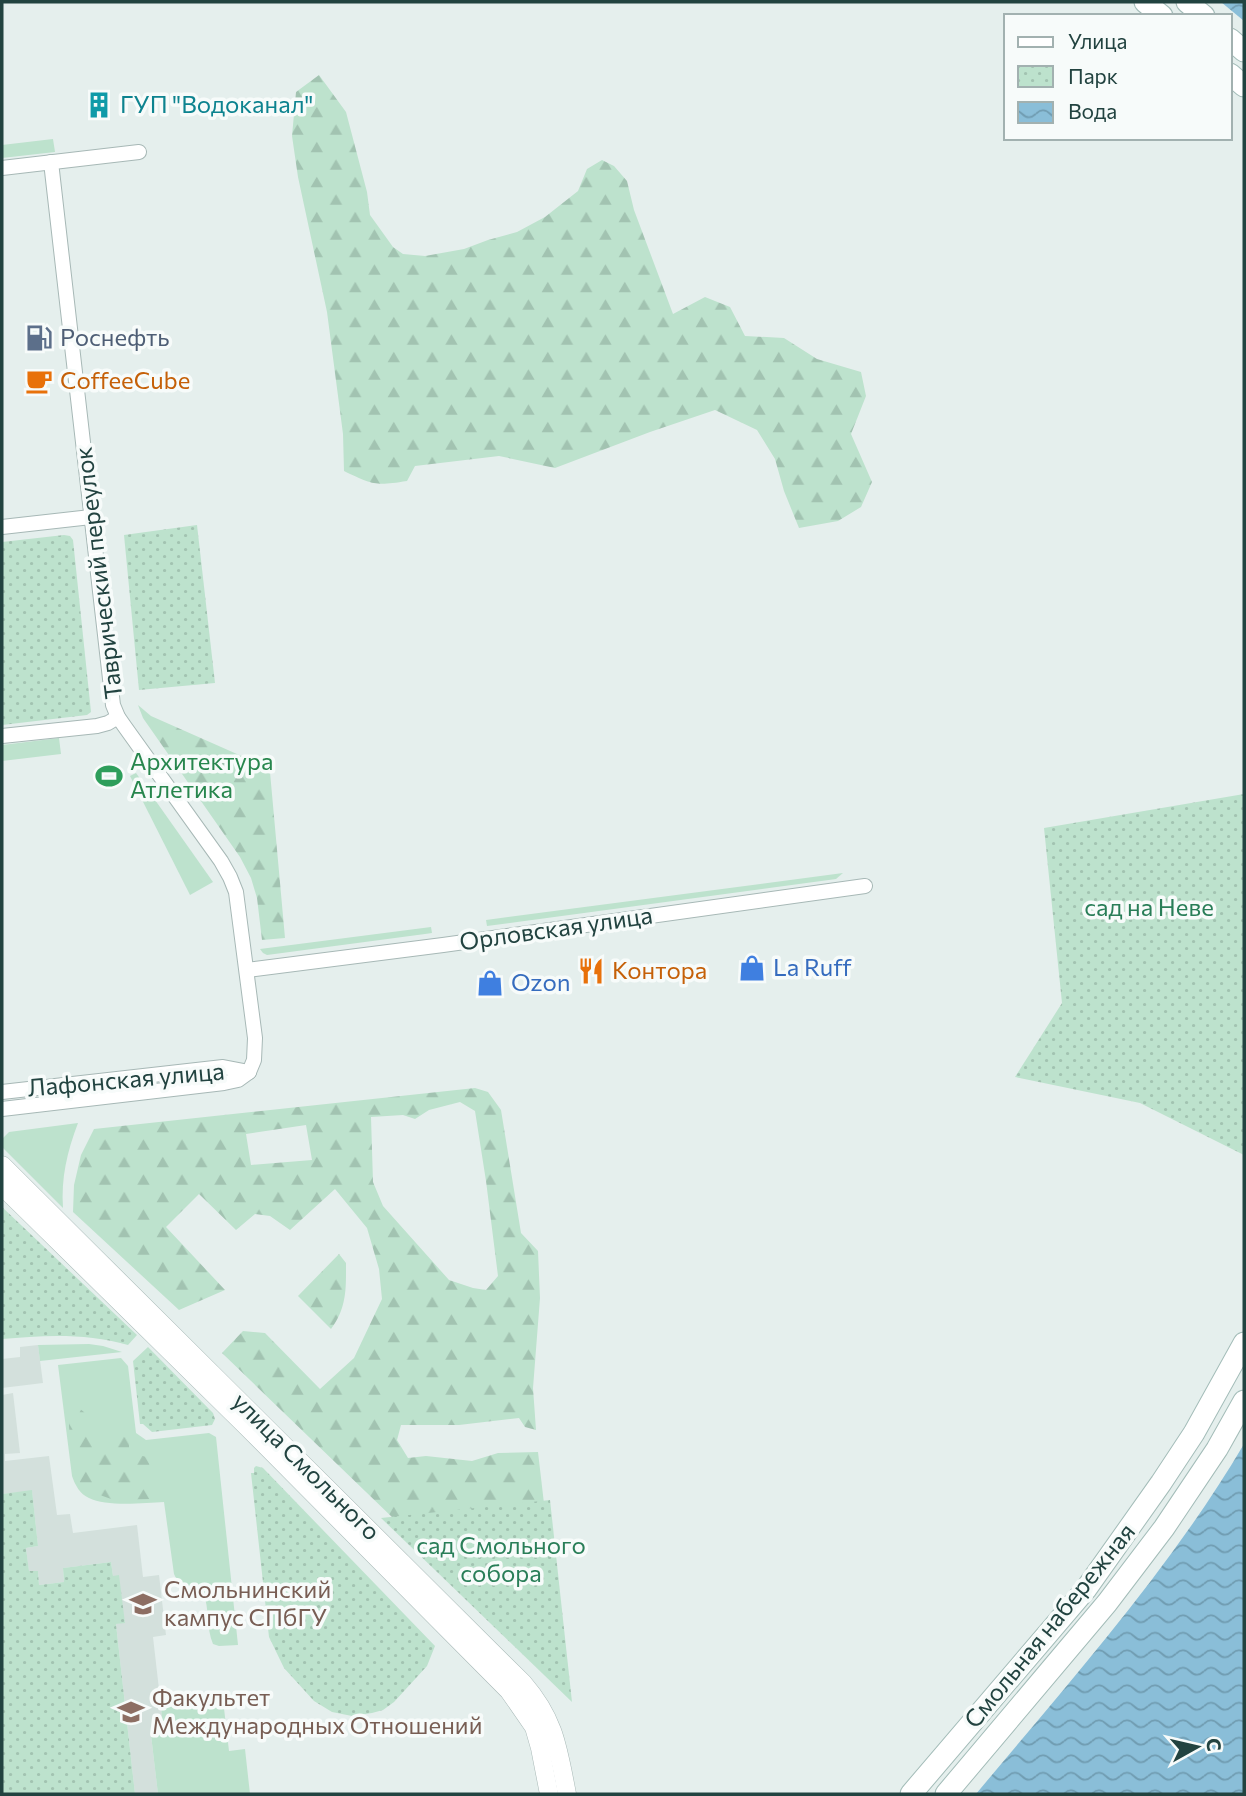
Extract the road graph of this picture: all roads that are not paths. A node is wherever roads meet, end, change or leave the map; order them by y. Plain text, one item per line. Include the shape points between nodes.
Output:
1 (1145, 2) edge
2 (1187, 2) edge
3 (1160, 14) edge
4 (1201, 14) edge
5 (139, 152) dead end
6 (51, 162) junction
7 (2, 167) edge
8 (92, 517) junction
9 (2, 527) edge
10 (118, 717) junction
11 (2, 736) edge
12 (865, 886) dead end
13 (247, 970) junction
14 (249, 1072) junction
15 (2, 1092) edge
16 (2, 1109) edge
17 (2, 1165) edge
18 (2, 1186) edge
19 (1244, 1343) edge
20 (1244, 1401) edge
21 (549, 1794) edge
22 (567, 1794) edge
23 (911, 1794) edge
24 (946, 1794) edge

1 - 3 main road
2 - 4 main road
5 - 6 street
6 - 7 street
6 - 8 street, Таврический переулок
8 - 9 street
8 - 10 street, Таврический переулок via 111,692
10 - 11 street via 97,726
10 - 13 street, Таврический переулок via 230,877 240,910
12 - 13 street, Орловская улица
13 - 14 street, Таврический переулок via 256,1050
14 - 15 street, Лафонская улица via 223,1067
14 - 16 street, Лафонская улица via 224,1083
17 - 22 street, улица Смольного via 523,1683 550,1721
18 - 21 street, улица Смольного via 509,1691 534,1727
19 - 23 main road, Смольная набережная via 1194,1433 1086,1589
20 - 24 main road, Смольная набережная via 1164,1528

